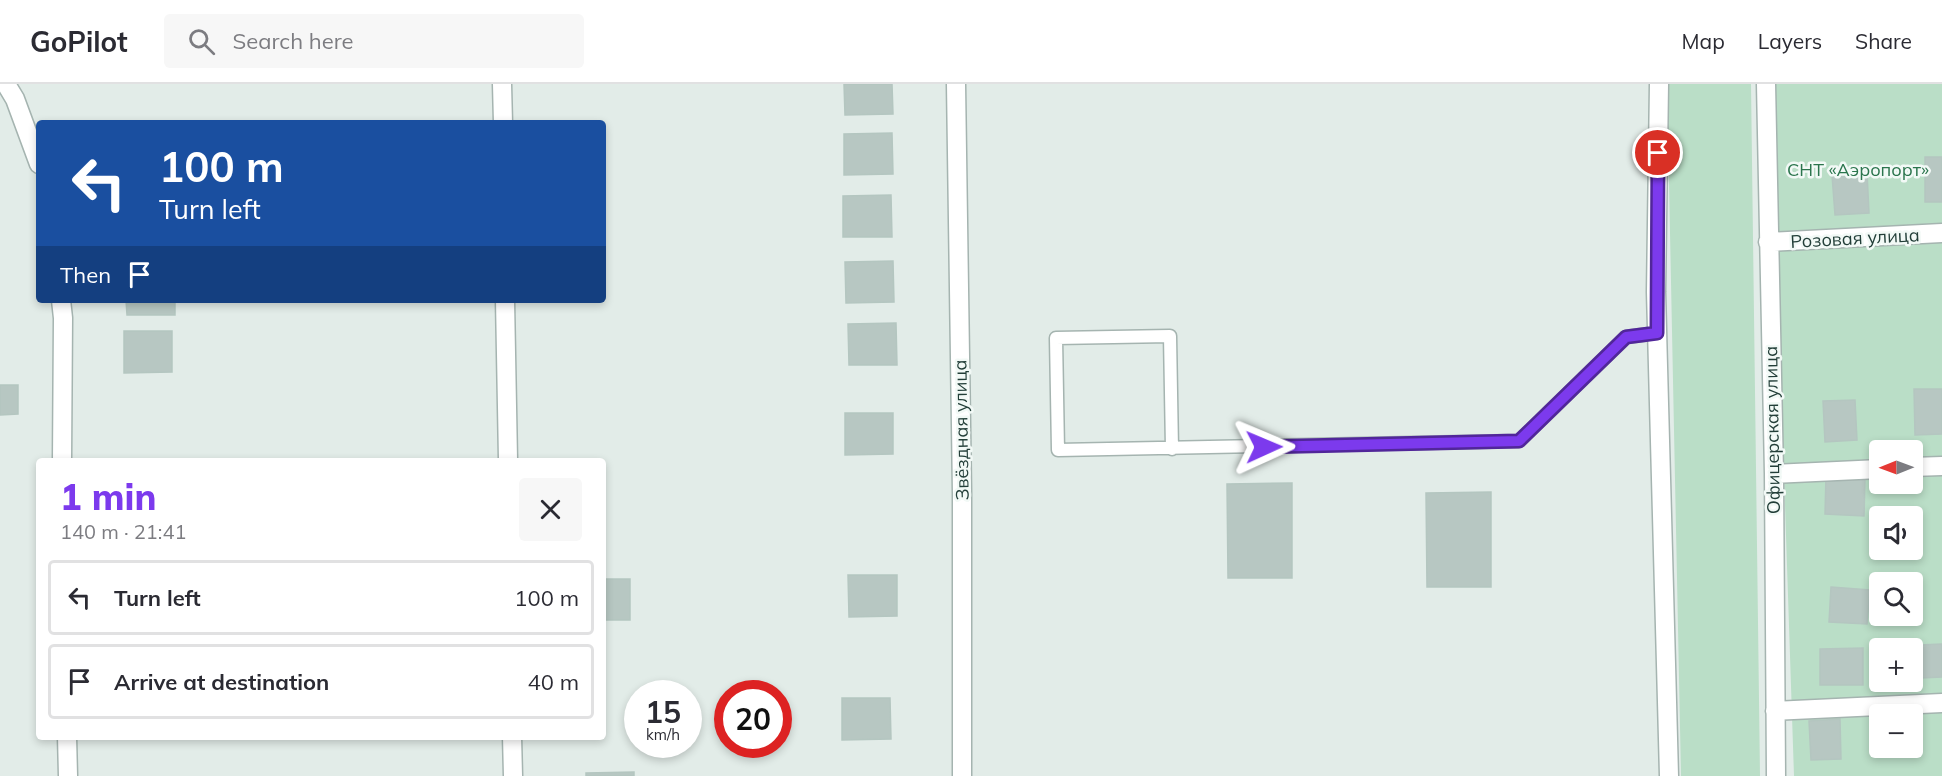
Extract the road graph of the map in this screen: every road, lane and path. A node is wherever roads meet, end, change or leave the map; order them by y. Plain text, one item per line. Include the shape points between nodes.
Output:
1 (6, 84) edge
2 (502, 84) edge
3 (956, 84) edge
4 (1659, 84) edge
5 (1766, 84) edge
6 (502, 120) edge
7 (36, 156) edge
8 (1942, 233) edge
9 (1768, 242) junction
10 (61, 303) edge
11 (505, 303) edge
12 (1657, 333) junction
13 (1172, 449) junction
14 (62, 458) edge
15 (508, 458) edge
16 (1942, 466) edge
17 (1923, 467) edge
18 (1869, 470) edge
19 (1774, 474) junction
20 (1942, 703) edge
21 (1775, 711) junction
22 (68, 740) edge
23 (512, 740) edge
24 (68, 776) edge
25 (513, 776) edge
26 (962, 776) edge
27 (1669, 776) edge
28 (1776, 776) edge

1 - 7 street
2 - 6 street
3 - 26 street, Звёздная улица
4 - 12 street
5 - 9 street, Офицерская улица
8 - 9 street, Розовая улица
9 - 19 street, Офицерская улица
10 - 14 street
11 - 15 street
12 - 13 lane via 1626,337 1519,441
12 - 27 street
13 - 13 lane via 1058,450 1056,338 1170,336
16 - 17 street
18 - 19 street
19 - 21 street, Офицерская улица
20 - 21 street
21 - 28 street, Офицерская улица
22 - 24 street
23 - 25 street

